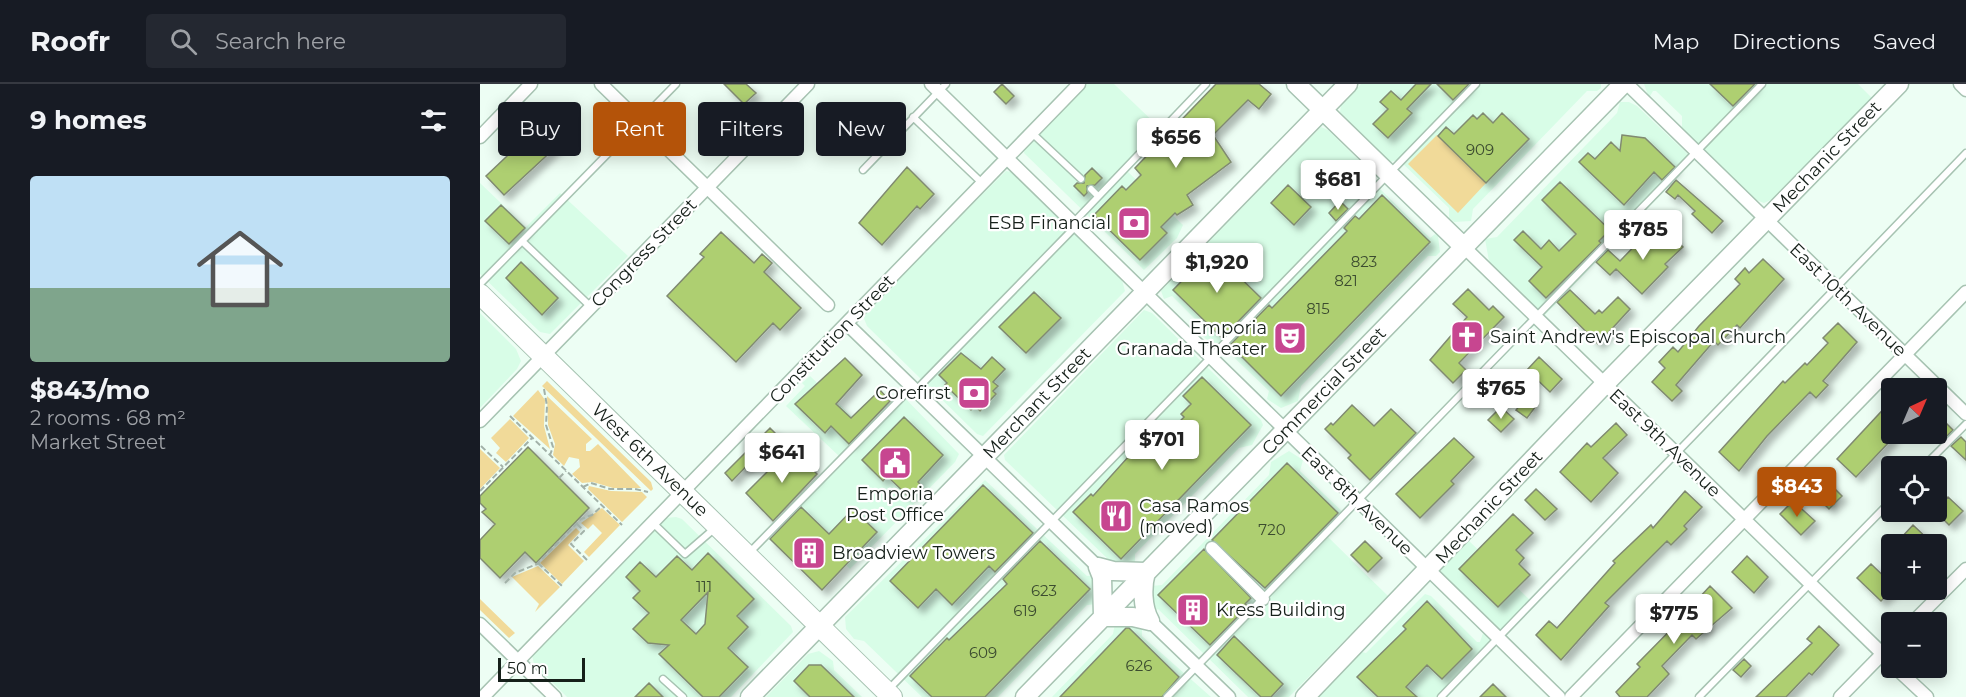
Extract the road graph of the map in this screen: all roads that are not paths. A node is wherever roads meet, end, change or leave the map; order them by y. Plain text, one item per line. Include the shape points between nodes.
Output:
1 (531, 84) edge
2 (602, 84) edge
3 (676, 84) edge
4 (808, 84) edge
5 (1079, 84) edge
6 (1206, 84) edge
7 (1296, 84) edge
8 (1348, 84) edge
9 (1476, 84) edge
10 (1625, 84) edge
11 (1762, 84) edge
12 (1899, 84) edge
13 (1960, 84) edge
14 (938, 86) edge
15 (1966, 90) edge
16 (620, 102) edge
17 (659, 102) edge
18 (1323, 110) junction
19 (913, 117) junction
20 (1032, 133) junction
21 (480, 136) edge
22 (1696, 152) junction
23 (1966, 153) edge
24 (606, 156) edge
25 (675, 156) edge
26 (1007, 159) junction
27 (863, 170) dead end
28 (1390, 176) junction
29 (1081, 179) dead end
30 (983, 183) junction
31 (707, 188) junction
32 (1091, 189) dead end
33 (1098, 196) junction
34 (1766, 220) junction
35 (1074, 225) junction
36 (522, 241) junction
37 (1464, 247) junction
38 (480, 284) edge
39 (1835, 287) junction
40 (1966, 292) edge
41 (1144, 293) junction
42 (480, 294) edge
43 (828, 305) dead end
44 (592, 307) junction
45 (1537, 318) junction
46 (847, 324) junction
47 (1904, 355) junction
48 (543, 357) junction
49 (1211, 358) junction
50 (1605, 384) junction
51 (914, 389) junction
52 (1966, 414) edge
53 (480, 421) edge
54 (1966, 424) edge
55 (1285, 430) junction
56 (1677, 454) junction
57 (1934, 456) edge
58 (984, 457) junction
59 (683, 492) junction
60 (1358, 502) junction
61 (1881, 511) edge
62 (1745, 520) junction
63 (653, 523) junction
64 (1051, 523) junction
65 (717, 526) junction
66 (1212, 548) dead end
67 (747, 555) junction
68 (1098, 567) junction
69 (1966, 569) edge
70 (1429, 571) junction
71 (1146, 572) junction
72 (1809, 583) junction
73 (1263, 599) junction
74 (1923, 612) edge
75 (1103, 617) junction
76 (1150, 621) junction
77 (480, 624) edge
78 (819, 626) junction
79 (1498, 638) junction
80 (1881, 652) edge
81 (1881, 654) edge
82 (518, 661) junction
83 (1198, 666) junction
84 (1907, 678) edge
85 (663, 679) dead end
86 (886, 695) edge
87 (483, 697) edge
88 (555, 697) edge
89 (683, 697) edge
90 (750, 697) edge
91 (1025, 697) edge
92 (1167, 697) edge
93 (1229, 697) edge
94 (1305, 697) edge
95 (1441, 697) edge
96 (1558, 697) edge
97 (1571, 697) edge
98 (1699, 697) edge
99 (1840, 697) edge
100 (1927, 697) edge

1 - 21 street
2 - 16 street
3 - 17 lane
4 - 31 street, Congress Street
5 - 20 street, Constitution Street
6 - 33 lane
7 - 18 street
8 - 18 street, Merchant Street
9 - 28 lane
10 - 22 street, East 10th Avenue
10 - 37 street, Commercial Street
11 - 22 lane
12 - 34 street, Mechanic Street
13 - 15 street
14 - 19 lane
14 - 26 street, East 8th Avenue
18 - 28 street
18 - 41 street, Merchant Street
19 - 27 lane
19 - 30 lane
20 - 26 street, Constitution Street
20 - 29 lane
22 - 34 street, East 10th Avenue
22 - 45 lane
23 - 39 lane
24 - 36 lane
25 - 31 street
26 - 30 street, Constitution Street
26 - 35 street, East 8th Avenue
28 - 37 street
28 - 49 lane
30 - 46 street, Constitution Street
31 - 43 street
31 - 44 street, Congress Street
32 - 33 lane
33 - 35 lane
34 - 39 street, East 10th Avenue
34 - 50 street, Mechanic Street
35 - 41 street, East 8th Avenue
35 - 51 lane
36 - 38 lane
36 - 44 lane
37 - 45 street, East 9th Avenue
37 - 55 street, Commercial Street
39 - 47 street, East 10th Avenue
39 - 56 lane
40 - 47 street
41 - 49 street, East 8th Avenue
41 - 58 street, Merchant Street
42 - 48 main road, West 6th Avenue
44 - 48 street, Congress Street
45 - 50 street, East 9th Avenue
45 - 60 lane
46 - 51 street
46 - 59 street, Constitution Street
47 - 52 street, East 10th Avenue
47 - 62 street
48 - 53 street, Congress Street
48 - 59 main road, West 6th Avenue
49 - 55 street, East 8th Avenue
49 - 64 lane
50 - 56 street, East 9th Avenue
50 - 70 street, Mechanic Street
51 - 58 street
51 - 67 lane
54 - 57 lane
55 - 60 street, East 8th Avenue
55 - 71 street, Commercial Street
56 - 62 street, East 9th Avenue
56 - 79 lane
58 - 64 street
58 - 78 street, Merchant Street
59 - 63 street, Constitution Street
59 - 65 main road, West 6th Avenue
60 - 70 street, East 8th Avenue
60 - 73 lane
61 - 72 lane
62 - 72 street, East 9th Avenue
62 - 97 street
63 - 65 lane via 685,554
63 - 82 street, Constitution Street
64 - 68 street
64 - 86 lane
65 - 67 main road, West 6th Avenue
66 - 73 street
67 - 78 main road, West 6th Avenue
68 - 71 street
68 - 75 street
69 - 74 street
70 - 79 street, East 8th Avenue
70 - 94 street, Mechanic Street
71 - 75 street, Commercial Street
71 - 76 street via 1143,584
72 - 80 street, East 9th Avenue
72 - 98 lane
73 - 83 lane
75 - 76 street
75 - 91 street, Commercial Street
76 - 83 street
77 - 82 street
78 - 86 main road, West 6th Avenue
78 - 90 street, Merchant Street
79 - 95 lane
79 - 96 street, East 8th Avenue
81 - 99 street
82 - 87 street, Constitution Street
82 - 88 street
83 - 92 lane
83 - 93 street
84 - 100 street
85 - 89 lane

